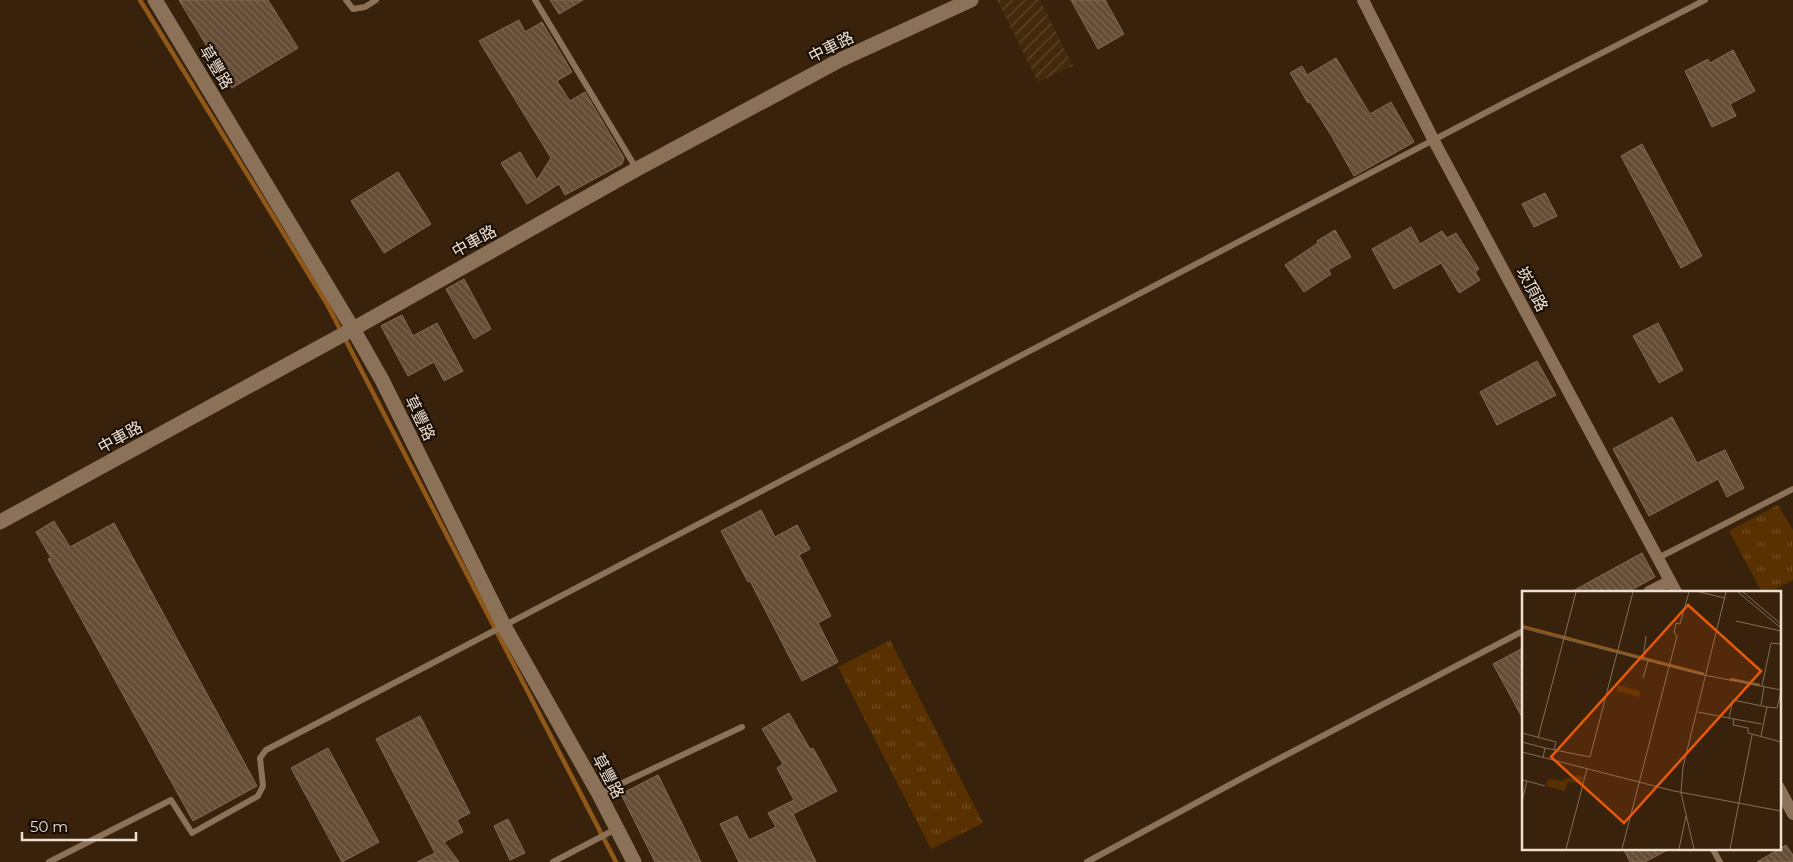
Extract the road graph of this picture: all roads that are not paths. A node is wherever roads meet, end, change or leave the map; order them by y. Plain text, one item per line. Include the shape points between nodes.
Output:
1 (155, 0) edge
2 (346, 0) edge
3 (376, 0) edge
4 (536, 0) edge
5 (970, 0) edge
6 (1363, 0) edge
7 (1705, 0) edge
8 (1434, 141) junction
9 (637, 169) junction
10 (353, 329) junction
11 (1793, 488) edge
12 (0, 522) edge
13 (1658, 558) junction
14 (1673, 586) edge
15 (1653, 591) edge
16 (504, 626) junction
17 (1522, 632) edge
18 (742, 727) dead end
19 (1780, 790) edge
20 (599, 794) junction
21 (1793, 814) edge
22 (616, 829) junction
23 (1713, 850) edge
24 (49, 862) edge
25 (553, 862) edge
26 (634, 862) edge
27 (1087, 862) edge
28 (1720, 862) edge

1 - 10 street, 草豐路
2 - 3 lane via 353,9 365,7
4 - 9 lane
5 - 9 street, 中車路 via 840,60
6 - 8 street, 崁頂路
7 - 8 lane
8 - 13 street, 崁頂路
8 - 16 lane
9 - 10 street, 中車路
10 - 12 street, 中車路
10 - 16 street, 草豐路 via 382,380
11 - 13 lane
13 - 14 street, 崁頂路
14 - 15 street
16 - 20 street, 草豐路
16 - 24 lane via 266,750 260,758 263,786 258,796 192,833 171,800
17 - 27 lane
18 - 20 lane
19 - 21 street
20 - 22 street, 草豐路
22 - 25 lane
22 - 26 street, 草豐路
23 - 28 lane

